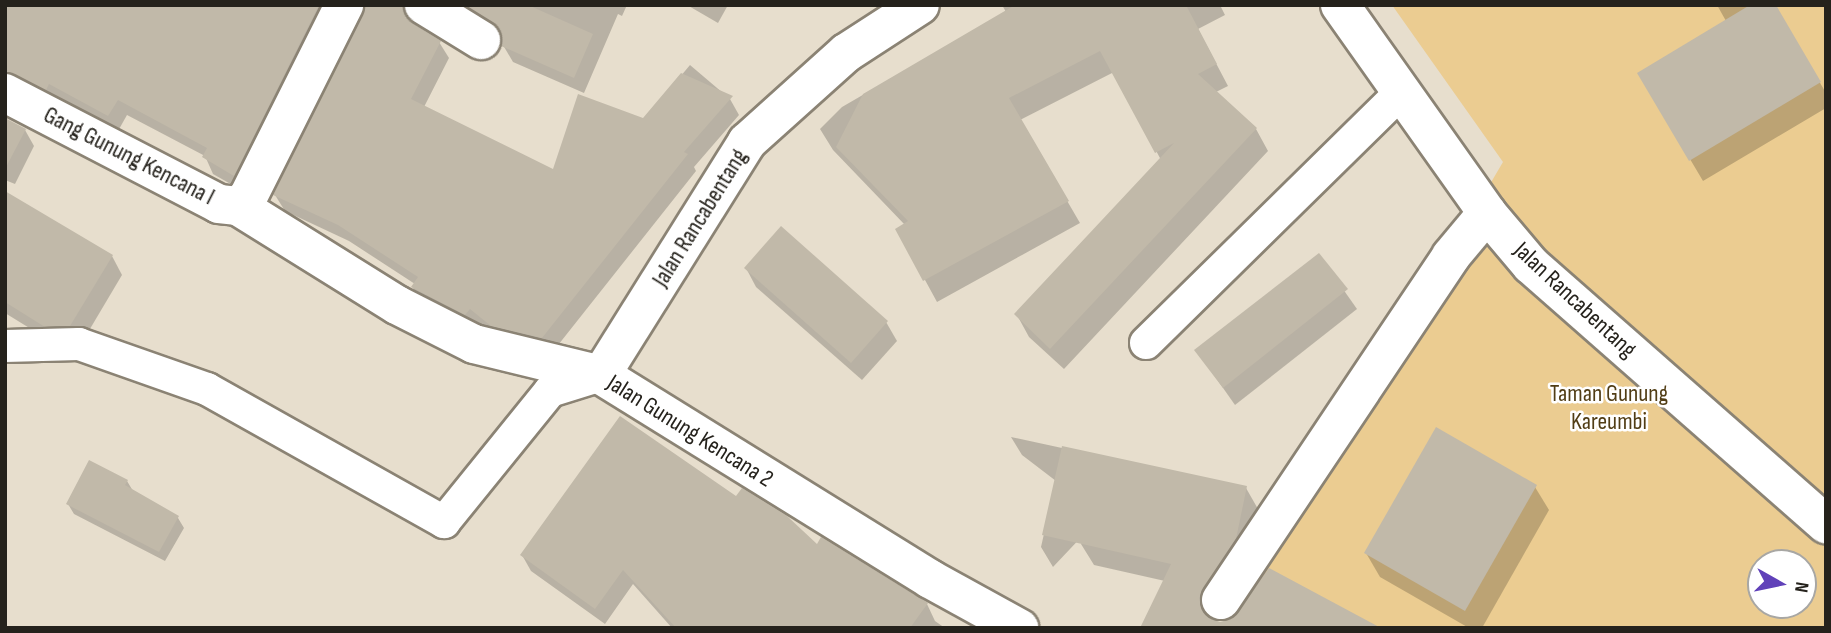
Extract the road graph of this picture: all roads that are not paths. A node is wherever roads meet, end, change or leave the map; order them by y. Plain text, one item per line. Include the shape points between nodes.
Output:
1 (344, 5) edge
2 (424, 5) edge
3 (920, 5) edge
4 (1340, 5) edge
5 (481, 40) dead end
6 (1402, 91) junction
7 (5, 93) edge
8 (238, 206) junction
9 (1487, 213) junction
10 (1146, 343) dead end
11 (5, 346) edge
12 (601, 375) junction
13 (1826, 524) edge
14 (1221, 600) dead end
15 (1019, 628) edge

1 - 8 street, Gang Gunung Kencana I via 248,197
2 - 5 street
3 - 12 street, Jalan Rancabentang via 846,53 747,142
4 - 6 street, Jalan Rancabentang
6 - 9 street, Jalan Rancabentang
6 - 10 lane
7 - 8 street, Gang Gunung Kencana I via 219,204
8 - 12 street, Jalan Gunung Kencana 2 via 397,305 474,344
9 - 13 street, Jalan Rancabentang via 1531,265
9 - 14 street via 1451,256
11 - 12 lane via 79,344 207,389 444,523 550,391
12 - 15 street, Jalan Gunung Kencana 2 via 930,579

